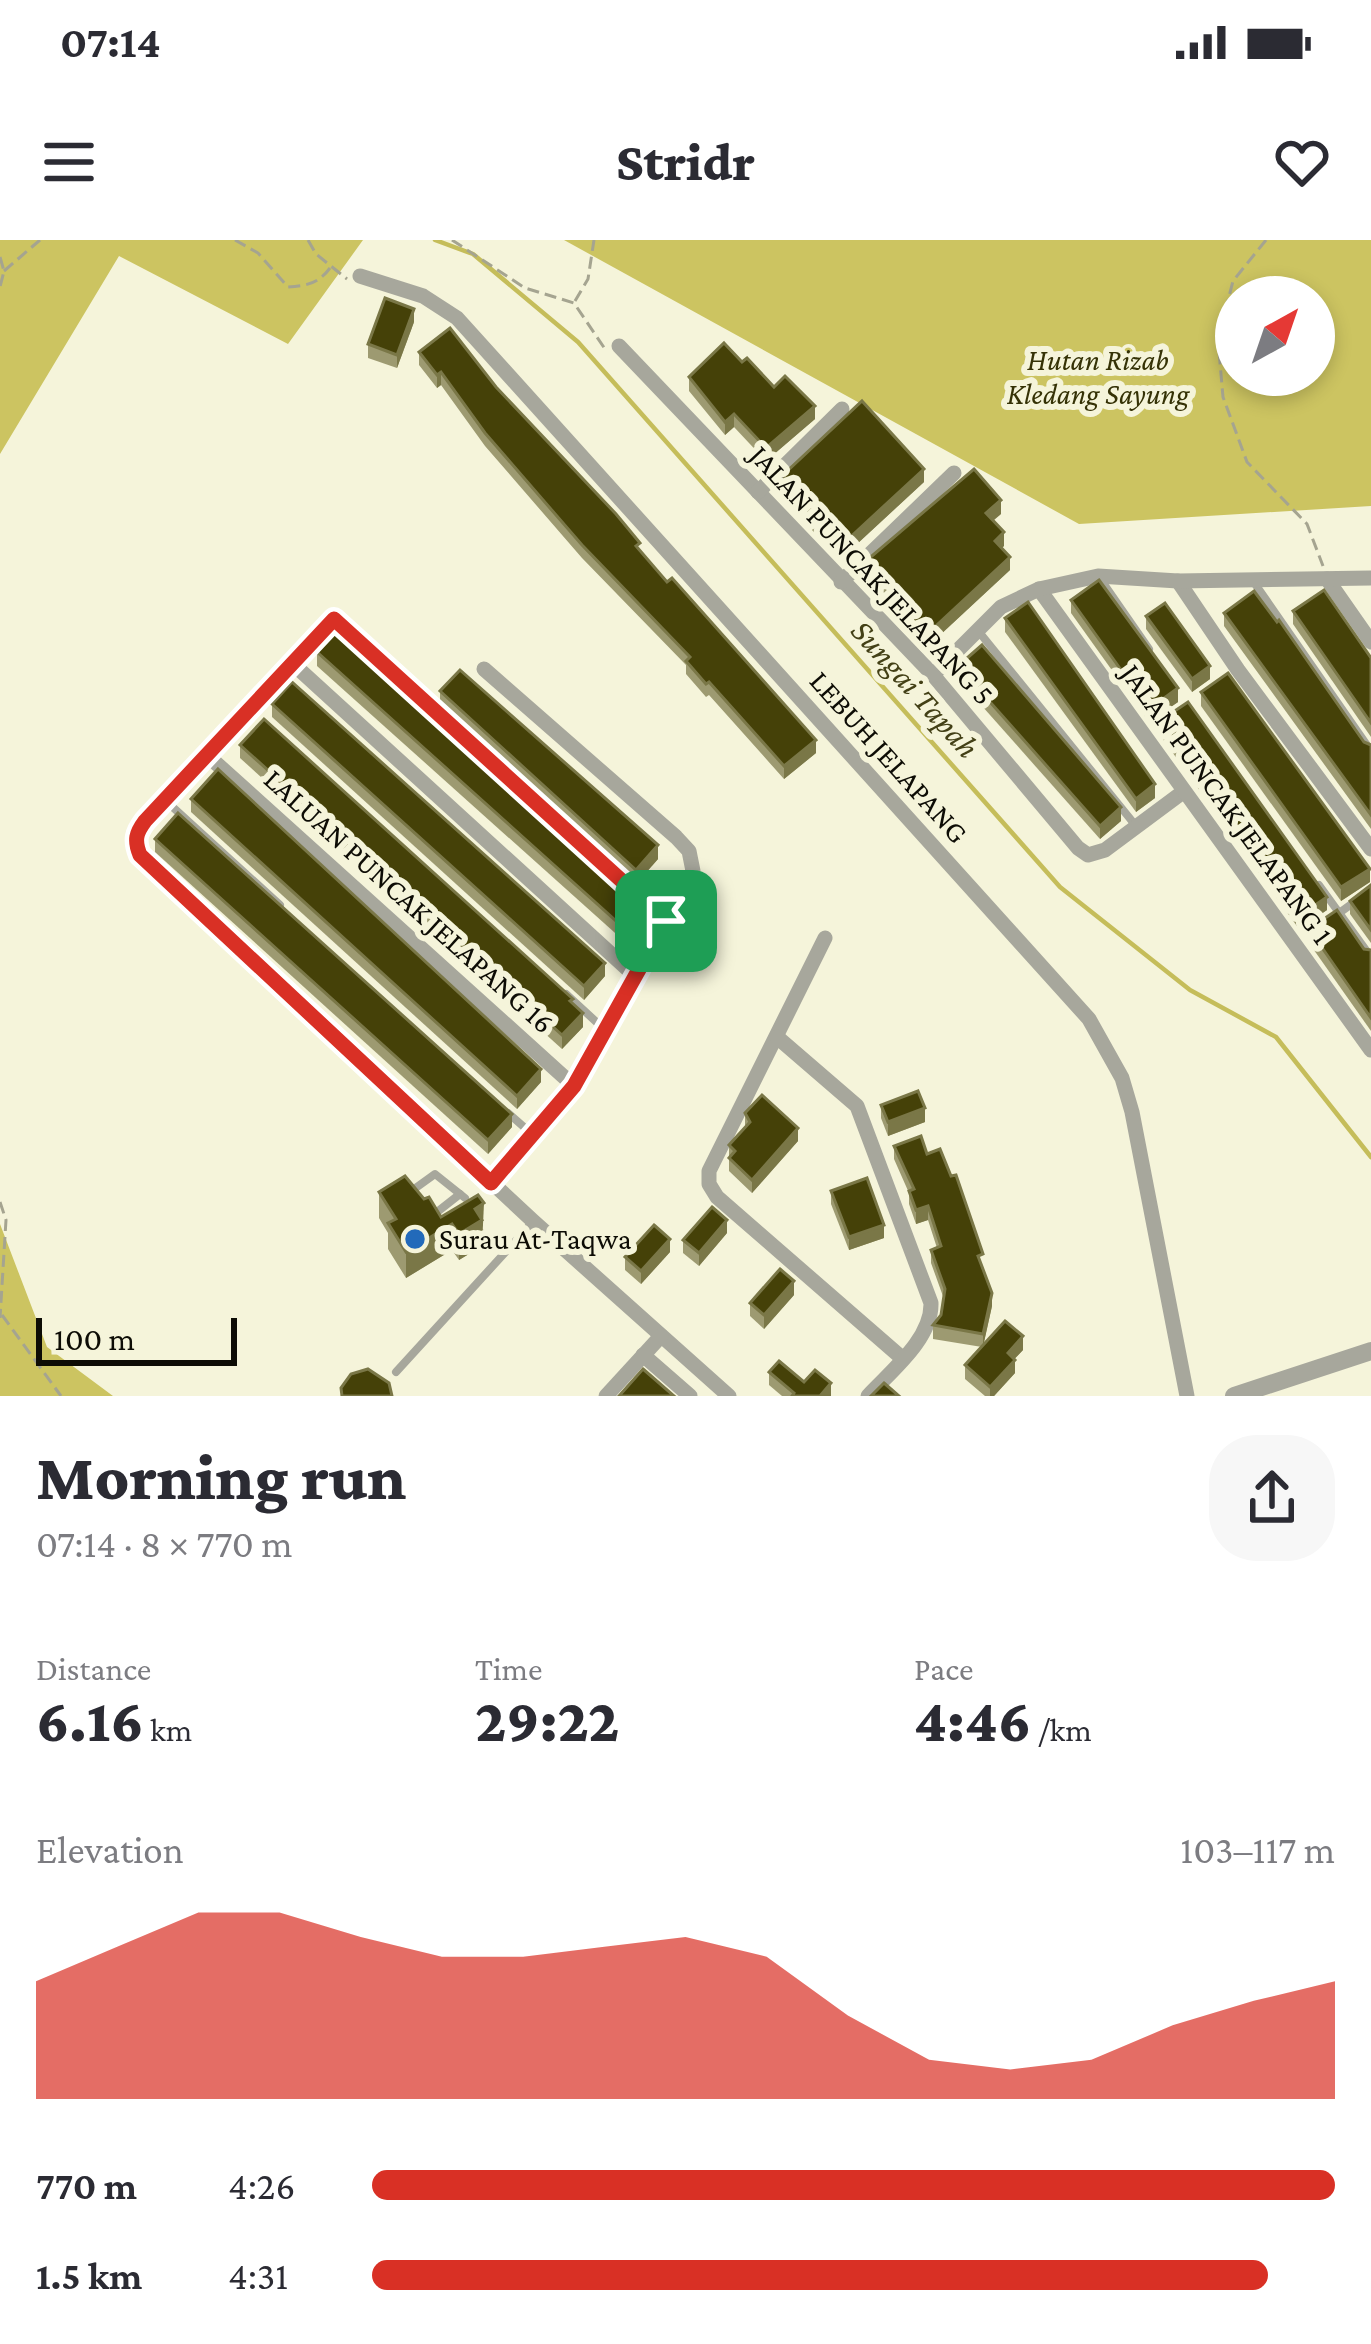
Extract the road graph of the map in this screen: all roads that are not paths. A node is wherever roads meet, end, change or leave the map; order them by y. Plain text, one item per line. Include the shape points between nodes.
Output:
1 (360, 276) road end
2 (619, 346) road end
3 (842, 410) dead end
4 (954, 473) dead end
5 (758, 492) junction
6 (1098, 576) junction
7 (1371, 578) edge
8 (1327, 579) junction
9 (1252, 580) junction
10 (1178, 581) junction
11 (842, 582) junction
12 (1039, 589) junction
13 (334, 619) joint
14 (976, 628) junction
15 (1371, 642) edge
16 (1150, 650) edge
17 (291, 662) junction
18 (484, 669) dead end
19 (1238, 670) junction
20 (933, 675) junction
21 (1222, 681) edge
22 (249, 708) junction
23 (439, 714) edge
24 (266, 723) edge
25 (1158, 725) edge
26 (1143, 736) junction
27 (1371, 752) edge
28 (207, 755) junction
29 (1183, 792) junction
30 (166, 801) junction
31 (1136, 827) junction
32 (1371, 849) edge
33 (1313, 878) edge
34 (631, 889) edge
35 (1371, 890) edge
36 (288, 913) edge
37 (1339, 913) junction
38 (666, 921) junction
39 (1324, 923) edge
40 (1309, 933) edge
41 (825, 938) dead end
42 (1293, 943) junction
43 (1371, 957) edge
44 (634, 975) junction
45 (554, 984) edge
46 (605, 1030) junction
47 (777, 1037) junction
48 (1371, 1050) edge
49 (574, 1086) junction
50 (498, 1103) edge
51 (533, 1135) junction
52 (488, 1180) junction
53 (463, 1196) junction
54 (413, 1198) edge
55 (422, 1207) edge
56 (480, 1213) edge
57 (432, 1216) junction
58 (532, 1221) junction
59 (439, 1225) edge
60 (661, 1336) junction
61 (1371, 1351) edge
62 (644, 1355) junction
63 (902, 1358) junction
64 (396, 1372) dead end
65 (606, 1396) edge
66 (690, 1396) edge
67 (729, 1396) edge
68 (868, 1396) edge
69 (1187, 1396) edge
70 (1234, 1396) edge

1 - 69 street, LEBUH JELAPANG via 423,296 457,318 1089,1019 1132,1112
2 - 5 street, JALAN PUNCAK JELAPANG 5
3 - 5 street
4 - 11 street
5 - 11 street, JALAN PUNCAK JELAPANG 5
6 - 10 street
6 - 12 street
6 - 16 lane
7 - 8 street
8 - 9 street
8 - 15 street
9 - 10 street
9 - 27 lane
10 - 19 street
11 - 20 street, JALAN PUNCAK JELAPANG 5
12 - 14 street
12 - 26 street, JALAN PUNCAK JELAPANG 1
13 - 17 street
13 - 23 lane
14 - 20 street
14 - 31 lane
17 - 22 street
17 - 44 street
18 - 38 street via 689,851 693,872
19 - 21 lane
19 - 32 street
20 - 31 street, JALAN PUNCAK JELAPANG 5 via 1078,848 1096,854
22 - 24 lane
22 - 28 street
25 - 26 lane
26 - 29 street, JALAN PUNCAK JELAPANG 1
28 - 30 street
28 - 49 street, LALUAN PUNCAK JELAPANG 16
29 - 31 street
29 - 42 street, JALAN PUNCAK JELAPANG 1
30 - 36 lane
30 - 52 street via 137,832 140,855
33 - 37 lane
34 - 38 lane
35 - 37 lane
37 - 39 lane
37 - 43 lane
38 - 44 street
40 - 42 lane
41 - 47 street
42 - 48 street, JALAN PUNCAK JELAPANG 1
44 - 46 street
45 - 46 lane
46 - 49 street
47 - 63 street via 845,1091 864,1117 931,1303 932,1319
47 - 63 street via 709,1184
49 - 51 street
50 - 51 lane
51 - 52 street
52 - 53 lane
52 - 58 street
53 - 54 lane via 435,1174 410,1191
53 - 56 lane
53 - 57 lane
55 - 57 lane
57 - 59 lane
58 - 60 street
58 - 64 lane
60 - 62 street
60 - 67 street
61 - 70 street
62 - 65 street
62 - 66 street
63 - 68 street

